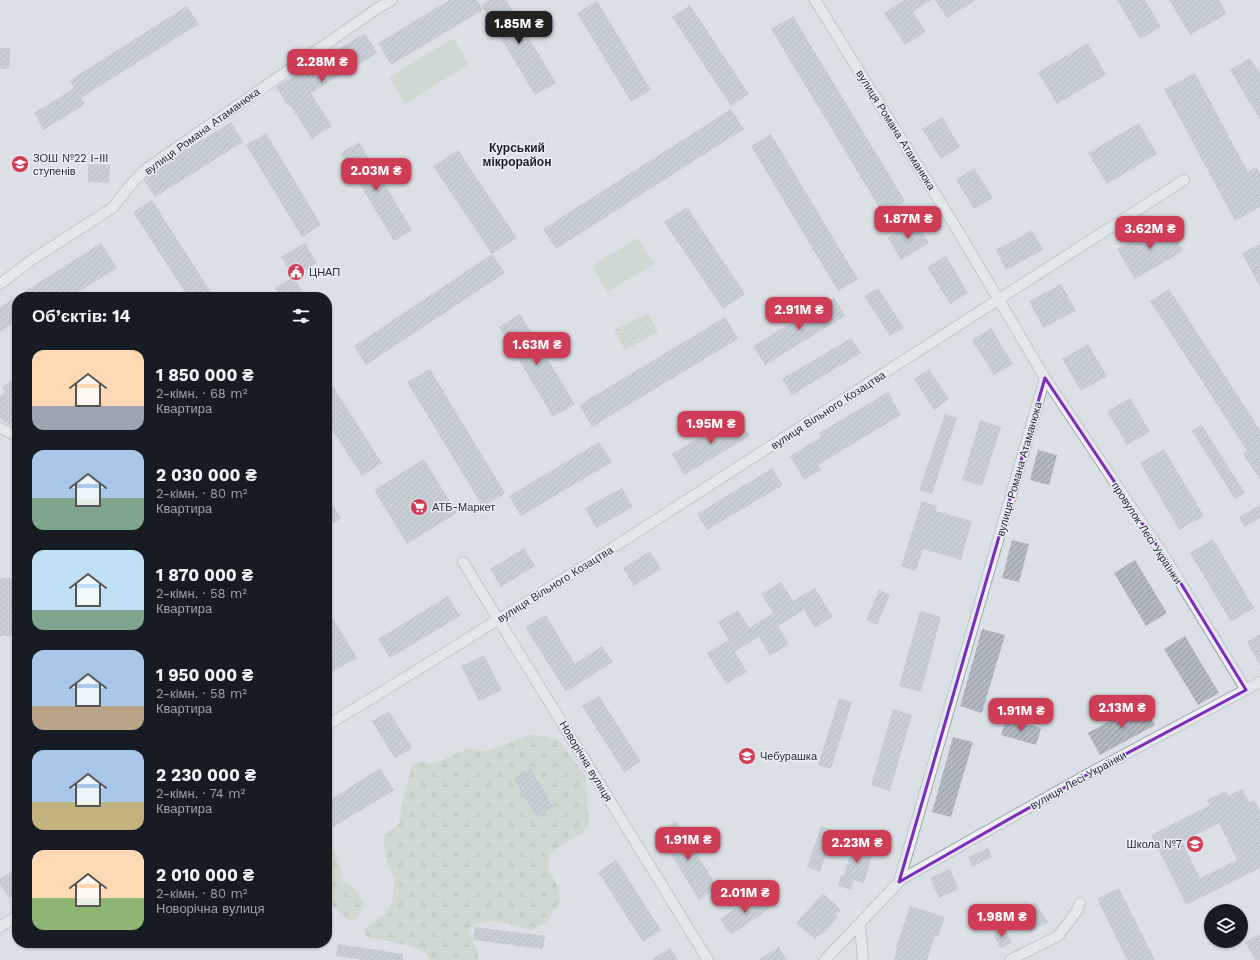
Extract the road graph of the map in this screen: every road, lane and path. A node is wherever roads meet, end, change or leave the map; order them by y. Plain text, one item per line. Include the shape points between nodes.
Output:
1 (392, 0) edge
2 (815, 0) edge
3 (1184, 180) dead end
4 (0, 284) edge
5 (998, 300) junction
6 (1045, 378) junction
7 (0, 428) edge
8 (12, 434) edge
9 (463, 562) dead end
10 (498, 618) junction
11 (1260, 682) edge
12 (1246, 690) junction
13 (332, 722) edge
14 (899, 882) junction
15 (1080, 903) dead end
16 (12, 919) edge
17 (860, 924) junction
18 (0, 927) edge
19 (708, 960) edge
20 (825, 960) edge
21 (863, 960) edge
22 (1010, 960) edge

1 - 4 street, вулиця Романа Атаманюка via 352,25 146,169 112,208
2 - 5 street, вулиця Романа Атаманюка
3 - 5 street, вулиця Вільного Козацтва
5 - 6 street, вулиця Романа Атаманюка
5 - 10 street, вулиця Вільного Козацтва via 595,559
6 - 12 street, провулок Лесі Українки via 1166,559
6 - 14 street, вулиця Романа Атаманюка
7 - 8 street
9 - 10 street, Новорічна вулиця
10 - 13 street, вулиця Вільного Козацтва via 387,690
10 - 19 street, Новорічна вулиця
11 - 12 street, вулиця Лесі Українки
12 - 14 street, вулиця Лесі Українки via 1090,773
14 - 17 street, вулиця Романа Атаманюка
15 - 22 street via 1058,936
16 - 18 street
17 - 20 street, вулиця Романа Атаманюка
17 - 21 street

